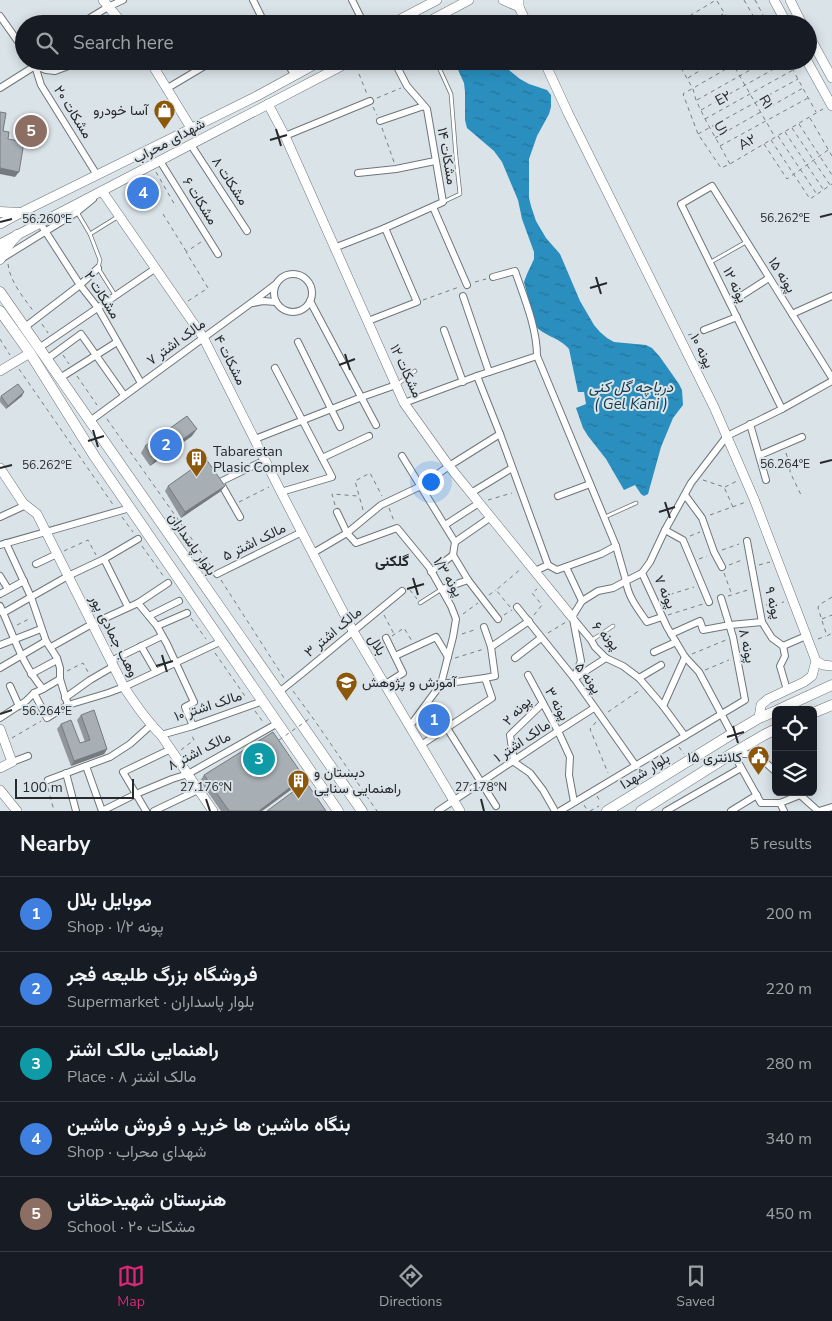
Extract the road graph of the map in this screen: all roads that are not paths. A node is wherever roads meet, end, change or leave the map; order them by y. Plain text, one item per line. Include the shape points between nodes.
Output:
1 (123, 0) edge
2 (253, 0) edge
3 (352, 0) edge
4 (469, 0) edge
5 (503, 0) edge
6 (774, 0) edge
7 (790, 0) edge
8 (433, 1) edge
9 (519, 3) edge
10 (105, 4) edge
11 (91, 15) edge
12 (115, 15) edge
13 (260, 15) edge
14 (360, 15) edge
15 (408, 15) edge
16 (441, 15) edge
17 (524, 15) edge
18 (782, 15) edge
19 (798, 15) edge
20 (0, 16) edge
21 (15, 37) edge
22 (817, 50) edge
23 (25, 70) edge
24 (37, 70) edge
25 (155, 70) edge
26 (198, 70) edge
27 (291, 70) edge
28 (305, 70) edge
29 (334, 70) edge
30 (399, 70) edge
31 (440, 70) edge
32 (548, 70) edge
33 (812, 70) edge
34 (294, 76) junction
35 (832, 78) edge
36 (0, 88) edge
37 (166, 89) junction
38 (370, 101) road end
39 (268, 104) junction
40 (424, 106) junction
41 (832, 106) edge
42 (380, 121) dead end
43 (191, 128) junction
44 (285, 136) junction
45 (191, 145) junction
46 (435, 161) junction
47 (156, 163) junction
48 (358, 173) dead end
49 (97, 174) junction
50 (712, 186) joint
51 (102, 191) junction
52 (443, 202) junction
53 (433, 207) junction
54 (75, 209) junction
55 (0, 212) edge
56 (20, 213) junction
57 (119, 216) junction
58 (40, 223) junction
59 (0, 224) edge
60 (385, 228) junction
61 (46, 231) junction
62 (247, 231) dead end
63 (90, 234) junction
64 (18, 235) junction
65 (746, 242) junction
66 (0, 244) edge
67 (334, 248) junction
68 (218, 254) dead end
69 (2, 258) edge
70 (710, 262) junction
71 (98, 268) junction
72 (156, 268) junction
73 (494, 277) road end
74 (769, 278) junction
75 (276, 284) junction
76 (0, 285) edge
77 (80, 285) junction
78 (467, 285) road end
79 (2, 294) edge
80 (115, 296) junction
81 (463, 296) dead end
82 (832, 296) edge
83 (276, 302) junction
84 (310, 302) junction
85 (252, 303) junction
86 (730, 303) junction
87 (98, 308) junction
88 (0, 311) edge
89 (792, 314) junction
90 (736, 317) junction
91 (368, 321) junction
92 (25, 327) junction
93 (444, 330) dead end
94 (704, 330) road end
95 (203, 337) junction
96 (117, 342) junction
97 (298, 342) dead end
98 (34, 350) junction
99 (537, 356) junction
100 (96, 357) junction
101 (47, 359) junction
102 (276, 368) dead end
103 (0, 371) edge
104 (415, 371) dead end
105 (489, 372) junction
106 (477, 376) junction
107 (60, 378) junction
108 (832, 379) edge
109 (463, 382) junction
110 (140, 383) junction
111 (396, 385) junction
112 (124, 395) junction
113 (362, 398) junction
114 (404, 404) junction
115 (782, 408) junction
116 (331, 409) junction
117 (90, 420) junction
118 (302, 420) junction
119 (750, 424) junction
120 (376, 425) dead end
121 (340, 427) dead end
122 (500, 434) junction
123 (370, 436) dead end
124 (727, 436) junction
125 (802, 437) dead end
126 (255, 439) junction
127 (402, 456) dead end
128 (760, 456) junction
129 (322, 458) junction
130 (265, 460) junction
131 (449, 466) junction
132 (0, 468) edge
133 (512, 468) junction
134 (766, 480) dead end
135 (590, 484) junction
136 (420, 486) junction
137 (279, 488) junction
138 (471, 493) junction
139 (684, 495) junction
140 (558, 496) dead end
141 (478, 503) junction
142 (636, 504) dead end
143 (26, 505) junction
144 (130, 508) junction
145 (338, 512) road end
146 (0, 517) edge
147 (240, 517) dead end
148 (604, 517) junction
149 (490, 518) junction
150 (445, 525) junction
151 (665, 530) junction
152 (302, 532) junction
153 (46, 533) junction
154 (347, 533) junction
155 (138, 539) road end
156 (747, 541) dead end
157 (455, 542) junction
158 (3, 544) edge
159 (616, 546) junction
160 (313, 553) junction
161 (57, 554) junction
162 (453, 555) junction
163 (101, 560) junction
164 (36, 564) dead end
165 (548, 565) junction
166 (532, 567) junction
167 (566, 567) junction
168 (722, 567) road end
169 (431, 572) junction
170 (642, 573) junction
171 (216, 574) road end
172 (0, 576) edge
173 (68, 576) junction
174 (468, 580) junction
175 (24, 581) junction
176 (626, 582) junction
177 (168, 583) road end
178 (8, 588) junction
179 (442, 588) junction
180 (402, 591) road end
181 (0, 594) edge
182 (31, 597) junction
183 (720, 598) dead end
184 (180, 601) dead end
185 (582, 601) junction
186 (709, 602) dead end
187 (138, 603) junction
188 (420, 603) road end
189 (0, 606) edge
190 (128, 607) junction
191 (514, 608) road end
192 (187, 613) road end
193 (3, 616) edge
194 (150, 616) junction
195 (572, 617) junction
196 (662, 617) junction
197 (498, 619) dead end
198 (529, 622) junction
199 (762, 622) junction
200 (92, 624) junction
201 (730, 624) junction
202 (157, 626) junction
203 (613, 626) dead end
204 (484, 627) dead end
205 (41, 628) junction
206 (353, 632) junction
207 (671, 634) junction
208 (162, 636) junction
209 (806, 636) junction
210 (386, 638) dead end
211 (542, 638) junction
212 (14, 640) junction
213 (591, 640) junction
214 (46, 641) junction
215 (222, 641) junction
216 (676, 642) junction
217 (0, 645) edge
218 (141, 646) junction
219 (783, 646) junction
220 (51, 647) junction
221 (491, 647) junction
222 (654, 652) dead end
223 (21, 656) junction
224 (395, 656) junction
225 (685, 656) junction
226 (515, 658) dead end
227 (606, 658) junction
228 (448, 659) junction
229 (57, 660) junction
230 (816, 661) junction
231 (175, 663) junction
232 (112, 664) junction
233 (661, 665) dead end
234 (832, 666) edge
235 (0, 668) edge
236 (156, 672) junction
237 (31, 674) junction
238 (528, 676) dead end
239 (60, 677) junction
240 (485, 678) junction
241 (574, 678) junction
242 (639, 678) junction
243 (441, 684) junction
244 (384, 685) junction
245 (832, 685) edge
246 (10, 686) dead end
247 (124, 687) junction
248 (43, 689) junction
249 (787, 690) junction
250 (279, 692) junction
251 (34, 694) junction
252 (65, 698) junction
253 (263, 701) junction
254 (542, 703) junction
255 (832, 705) edge
256 (19, 706) junction
257 (68, 706) junction
258 (663, 706) junction
259 (786, 706) edge
260 (594, 708) junction
261 (817, 711) edge
262 (772, 712) edge
263 (721, 714) junction
264 (0, 718) edge
265 (759, 718) junction
266 (278, 723) junction
267 (152, 725) junction
268 (190, 726) junction
269 (410, 726) junction
270 (447, 728) junction
271 (0, 730) edge
272 (558, 731) junction
273 (772, 731) edge
274 (732, 734) junction
275 (161, 735) junction
276 (685, 736) junction
277 (421, 745) junction
278 (173, 752) junction
279 (733, 753) junction
280 (28, 756) dead end
281 (12, 762) junction
282 (514, 762) junction
283 (86, 766) junction
284 (636, 766) junction
285 (0, 768) edge
286 (741, 768) junction
287 (772, 769) edge
288 (66, 773) junction
289 (188, 774) junction
290 (48, 780) road end
291 (482, 782) junction
292 (0, 790) edge
293 (198, 790) junction
294 (136, 794) junction
295 (757, 796) junction
296 (795, 796) edge
297 (801, 796) edge
298 (454, 800) junction
299 (574, 802) junction
300 (780, 803) junction
301 (496, 806) dead end
302 (832, 807) edge
303 (17, 811) edge
304 (76, 811) edge
305 (102, 811) edge
306 (146, 811) edge
307 (154, 811) edge
308 (213, 811) edge
309 (338, 811) edge
310 (362, 811) edge
311 (438, 811) edge
312 (460, 811) edge
313 (555, 811) edge
314 (560, 811) edge
315 (607, 811) edge
316 (642, 811) edge
317 (666, 811) edge
318 (731, 811) edge
319 (784, 811) edge
320 (818, 811) edge

1 - 10 street
2 - 13 street
3 - 14 street
4 - 16 street
5 - 9 street
6 - 18 street
7 - 19 street
8 - 15 street
9 - 17 street
10 - 11 street
10 - 12 street
20 - 21 street
22 - 35 street
23 - 36 street
24 - 49 street, مشکات ۲۰ via 42,85
25 - 37 street
26 - 37 street
27 - 34 street
28 - 34 street, شهدای محراب
29 - 39 street, شهدای محراب
30 - 40 street, مشکات ۱۴
31 - 52 lane via 452,94 460,194
32 - 124 street, پونه ۱۰
33 - 41 street
34 - 43 street, شهدای محراب
37 - 43 street
38 - 44 street
39 - 44 street, مشکات ۱۲
39 - 45 street, شهدای محراب
40 - 42 street
40 - 46 street, مشکات ۱۴
43 - 49 street, شهدای محراب
44 - 67 street, مشکات ۱۲
45 - 47 street, شهدای محراب
45 - 62 street, مشکات ۸
46 - 48 street
46 - 52 street, مشکات ۱۴
47 - 51 street, شهدای محراب
47 - 68 street, مشکات ۶
49 - 56 street, شهدای محراب
50 - 65 street, پونه ۱۵
50 - 70 street, پونه ۱۲ via 681,204
51 - 54 street, شهدای محراب
51 - 57 street, مشکات ۴
52 - 53 street, مشکات ۱۴
53 - 60 street, مشکات ۱۴
53 - 78 street
54 - 58 street, شهدای محراب
54 - 61 street
54 - 63 lane, مشکات ۲
55 - 56 main road
56 - 59 street, شهدای محراب
57 - 63 lane
57 - 72 street, مشکات ۴
58 - 61 street, مشکات ۲
58 - 64 street, شهدای محراب
60 - 67 street, مشکات ۱۴
60 - 91 street via 417,302
61 - 69 street
61 - 77 street, مشکات ۲
63 - 71 lane, مشکات ۲ via 100,260
64 - 66 street, شهدای محراب
64 - 69 main road
65 - 70 lane
65 - 74 street, پونه ۱۵
67 - 91 street, مشکات ۱۲
70 - 86 street, پونه ۱۲
71 - 77 street
71 - 80 lane, مشکات ۲
72 - 80 street
72 - 95 street, مشکات ۴
73 - 99 street via 516,271
74 - 86 street
74 - 89 street, پونه ۱۵
75 - 83 street
75 - 84 street via 292,274 304,278 311,287
75 - 85 street, مالک اشتر ۷
76 - 79 main road, بلوار پاسداران
77 - 87 street, مشکات ۲
77 - 92 street
79 - 92 main road, بلوار پاسداران
80 - 87 street
81 - 105 street
82 - 89 street
83 - 84 street via 291,312 303,310
83 - 85 street
84 - 113 street
85 - 95 street, مالک اشتر ۷
86 - 90 street, پونه ۱۲
87 - 96 street, مشکات ۲
87 - 98 street
88 - 98 main road, بلوار پاسداران
89 - 108 street, پونه ۱۵
90 - 94 street
90 - 115 street, پونه ۱۲
91 - 111 street, مشکات ۱۲
92 - 98 main road, بلوار پاسداران
93 - 109 street
95 - 110 street, مالک اشتر ۷
95 - 126 street, مشکات ۴
96 - 100 street
96 - 110 street, مشکات ۲
97 - 116 street
98 - 101 main road, بلوار پاسداران
98 - 103 street
98 - 144 main road, بلوار پاسداران via 95,457
99 - 105 street
99 - 135 street
100 - 101 street via 81,334
100 - 107 street
100 - 112 street
101 - 107 main road, بلوار پاسداران
102 - 118 street
104 - 111 lane
105 - 106 street
106 - 109 street
106 - 122 street
107 - 117 main road, بلوار پاسداران
108 - 115 street
109 - 114 street
110 - 112 street, مالک اشتر ۷
111 - 113 street
111 - 114 street, مشکات ۱۲
112 - 117 street, مالک اشتر ۷
113 - 116 street
113 - 120 street
114 - 131 street, مشکات ۱۲
115 - 119 street
116 - 118 street
116 - 121 street
117 - 250 main road, بلوار پاسداران
118 - 126 street
118 - 129 street
119 - 124 street
119 - 128 street
122 - 131 street
122 - 133 street
123 - 129 street
124 - 139 street, پونه ۷
124 - 209 street, پونه ۱۰
125 - 128 street
126 - 130 street, مشکات ۴
127 - 136 street
128 - 134 street
129 - 137 street via 332,477
130 - 137 street, مشکات ۴
130 - 147 street via 220,482
131 - 136 street
131 - 138 street, مشکات ۱۲
132 - 143 street, وهب جمادی پور
133 - 138 street
133 - 165 street
135 - 140 street
135 - 148 street
136 - 150 street
136 - 154 street via 386,502
137 - 152 street, مشکات ۴
138 - 141 street, مشکات ۱۲
139 - 151 street, پونه ۷
139 - 168 street via 702,518
141 - 149 street, مشکات ۱۲
141 - 150 street
142 - 148 lane
143 - 146 street
143 - 153 street, وهب جمادی پور via 37,514
144 - 153 street
144 - 215 main road, بلوار پاسداران
145 - 154 street
148 - 159 street
149 - 157 street
149 - 166 street, مشکات ۱۲
150 - 157 street
151 - 170 street, پونه ۷
151 - 186 street via 683,540
152 - 160 street, مشکات ۴
152 - 171 street, مالک اشتر ۵
153 - 158 street
153 - 161 street, وهب جمادی پور
154 - 160 street
154 - 169 street, پونه ۱/۳ via 356,543 397,528
155 - 163 street
156 - 199 street, پونه ۹
157 - 162 street
158 - 175 street
159 - 167 street
159 - 176 street
160 - 206 street, بلال
161 - 164 street
161 - 173 street, وهب جمادی پور
162 - 169 street
162 - 174 street
163 - 173 street
163 - 190 street
165 - 166 street
165 - 167 street via 557,570
166 - 195 street, مشکات ۱۲
167 - 185 street
169 - 179 street, پونه ۱/۳
170 - 176 street
170 - 196 street, پونه ۷
172 - 178 street
173 - 182 street
173 - 200 street, وهب جمادی پور
174 - 179 street
174 - 197 street
175 - 178 street
175 - 182 street
176 - 185 street via 598,591
176 - 196 street via 631,599 647,622
177 - 187 street
178 - 181 street
179 - 188 lane
179 - 228 street, پونه ۱/۳ via 456,619
180 - 206 street, مالک اشتر ۳
182 - 193 street
182 - 205 street
183 - 201 street, پونه ۸
184 - 194 street
185 - 195 street, پونه ۶
187 - 190 street
187 - 194 street
189 - 193 street
190 - 200 street
191 - 198 street, پونه ۵
192 - 202 street
193 - 212 street
194 - 202 street
195 - 213 street, پونه ۶
195 - 241 street via 581,661
196 - 207 street, پونه ۷
198 - 211 street, پونه ۵
198 - 221 street
199 - 201 street
199 - 219 street, پونه ۹ via 772,638
200 - 220 street
200 - 232 street, وهب جمادی پور
201 - 207 street via 703,630 700,621
201 - 263 street, پونه ۸ via 745,700
202 - 208 street
203 - 213 lane
204 - 221 street
205 - 212 street
205 - 214 street
206 - 244 street, بلال
206 - 250 street, مالک اشتر ۳
207 - 216 street, پونه ۷
208 - 218 street
208 - 231 street
209 - 219 street
209 - 230 street, پونه ۱۰
210 - 224 street
211 - 226 street
211 - 241 street, پونه ۵
212 - 217 street
212 - 223 street
213 - 227 street, پونه ۶
214 - 220 street
214 - 223 street
215 - 231 street
215 - 253 main road, بلوار پاسداران
216 - 222 street
216 - 225 street, پونه ۷
218 - 232 street
218 - 236 street
219 - 249 street via 785,656 780,666
220 - 229 street
221 - 240 street via 495,676
223 - 235 street
223 - 237 street
224 - 228 street via 436,637
224 - 244 street via 403,673
225 - 258 street
225 - 263 street, پونه ۷ via 699,672
227 - 241 street
227 - 242 street, پونه ۶
228 - 243 street, پونه ۱/۳
229 - 237 street
229 - 239 street
230 - 234 street
230 - 249 street via 812,676
231 - 236 street
231 - 268 street via 194,702 185,707
232 - 247 street, وهب جمادی پور
232 - 252 street
233 - 242 street
236 - 247 street
237 - 248 street
238 - 254 street, پونه ۳
239 - 248 street
239 - 252 street
240 - 243 street
240 - 270 street via 492,698
241 - 260 street, پونه ۵
242 - 258 street, پونه ۶
243 - 269 street, پونه ۱/۳
244 - 269 street, بلال
245 - 259 main road, بلوار شهدا
246 - 256 street
247 - 257 street
247 - 267 street, وهب جمادی پور
248 - 251 street
249 - 265 street via 761,705
250 - 310 main road, بلوار پاسداران
251 - 256 street
251 - 257 street via 47,718
252 - 257 street
253 - 266 main road, بلوار پاسداران
253 - 268 street, مالک اشتر ۱۰
254 - 272 street, پونه ۳
254 - 282 street, پونه ۲ via 510,735
255 - 261 main road
256 - 264 street
258 - 276 street, پونه ۶
260 - 272 street, مالک اشتر ۱
260 - 284 street, پونه ۵
262 - 265 main road, بلوار شهدا
263 - 274 street, پونه ۷
263 - 276 street
265 - 274 main road, بلوار شهدا
266 - 289 street, مالک اشتر ۸
266 - 309 main road, بلوار پاسداران
267 - 275 street, وهب جمادی پور
267 - 283 street via 110,757
268 - 275 street, مالک اشتر ۱۰
269 - 277 street, بلال
270 - 277 street
270 - 291 street
271 - 281 street
272 - 282 street, مالک اشتر ۱
272 - 299 street, پونه ۳ via 570,757 569,774
273 - 279 main road
274 - 315 main road, بلوار شهدا
275 - 278 street, وهب جمادی پور
276 - 284 street
277 - 298 street, بلال
278 - 289 street, وهب جمادی پور
278 - 294 street via 123,772
279 - 286 street
279 - 287 street via 756,755
279 - 316 main road
280 - 281 street
281 - 285 street
282 - 291 street, مالک اشتر ۱
282 - 313 street via 530,773
283 - 288 street
283 - 305 street
284 - 299 street
286 - 295 street
286 - 317 street
288 - 290 street
288 - 304 street
289 - 293 street, وهب جمادی پور
289 - 294 street, مالک اشتر ۸
291 - 298 street, مالک اشتر ۱
291 - 301 street
292 - 303 street
293 - 307 street
293 - 308 street, وهب جمادی پور
294 - 305 street, مالک اشتر ۸
294 - 306 street
295 - 300 street via 762,803
295 - 318 street
296 - 300 street
297 - 320 street
298 - 311 street, مالک اشتر ۱
298 - 312 street, بلال
299 - 314 street
300 - 319 street
302 - 320 street

